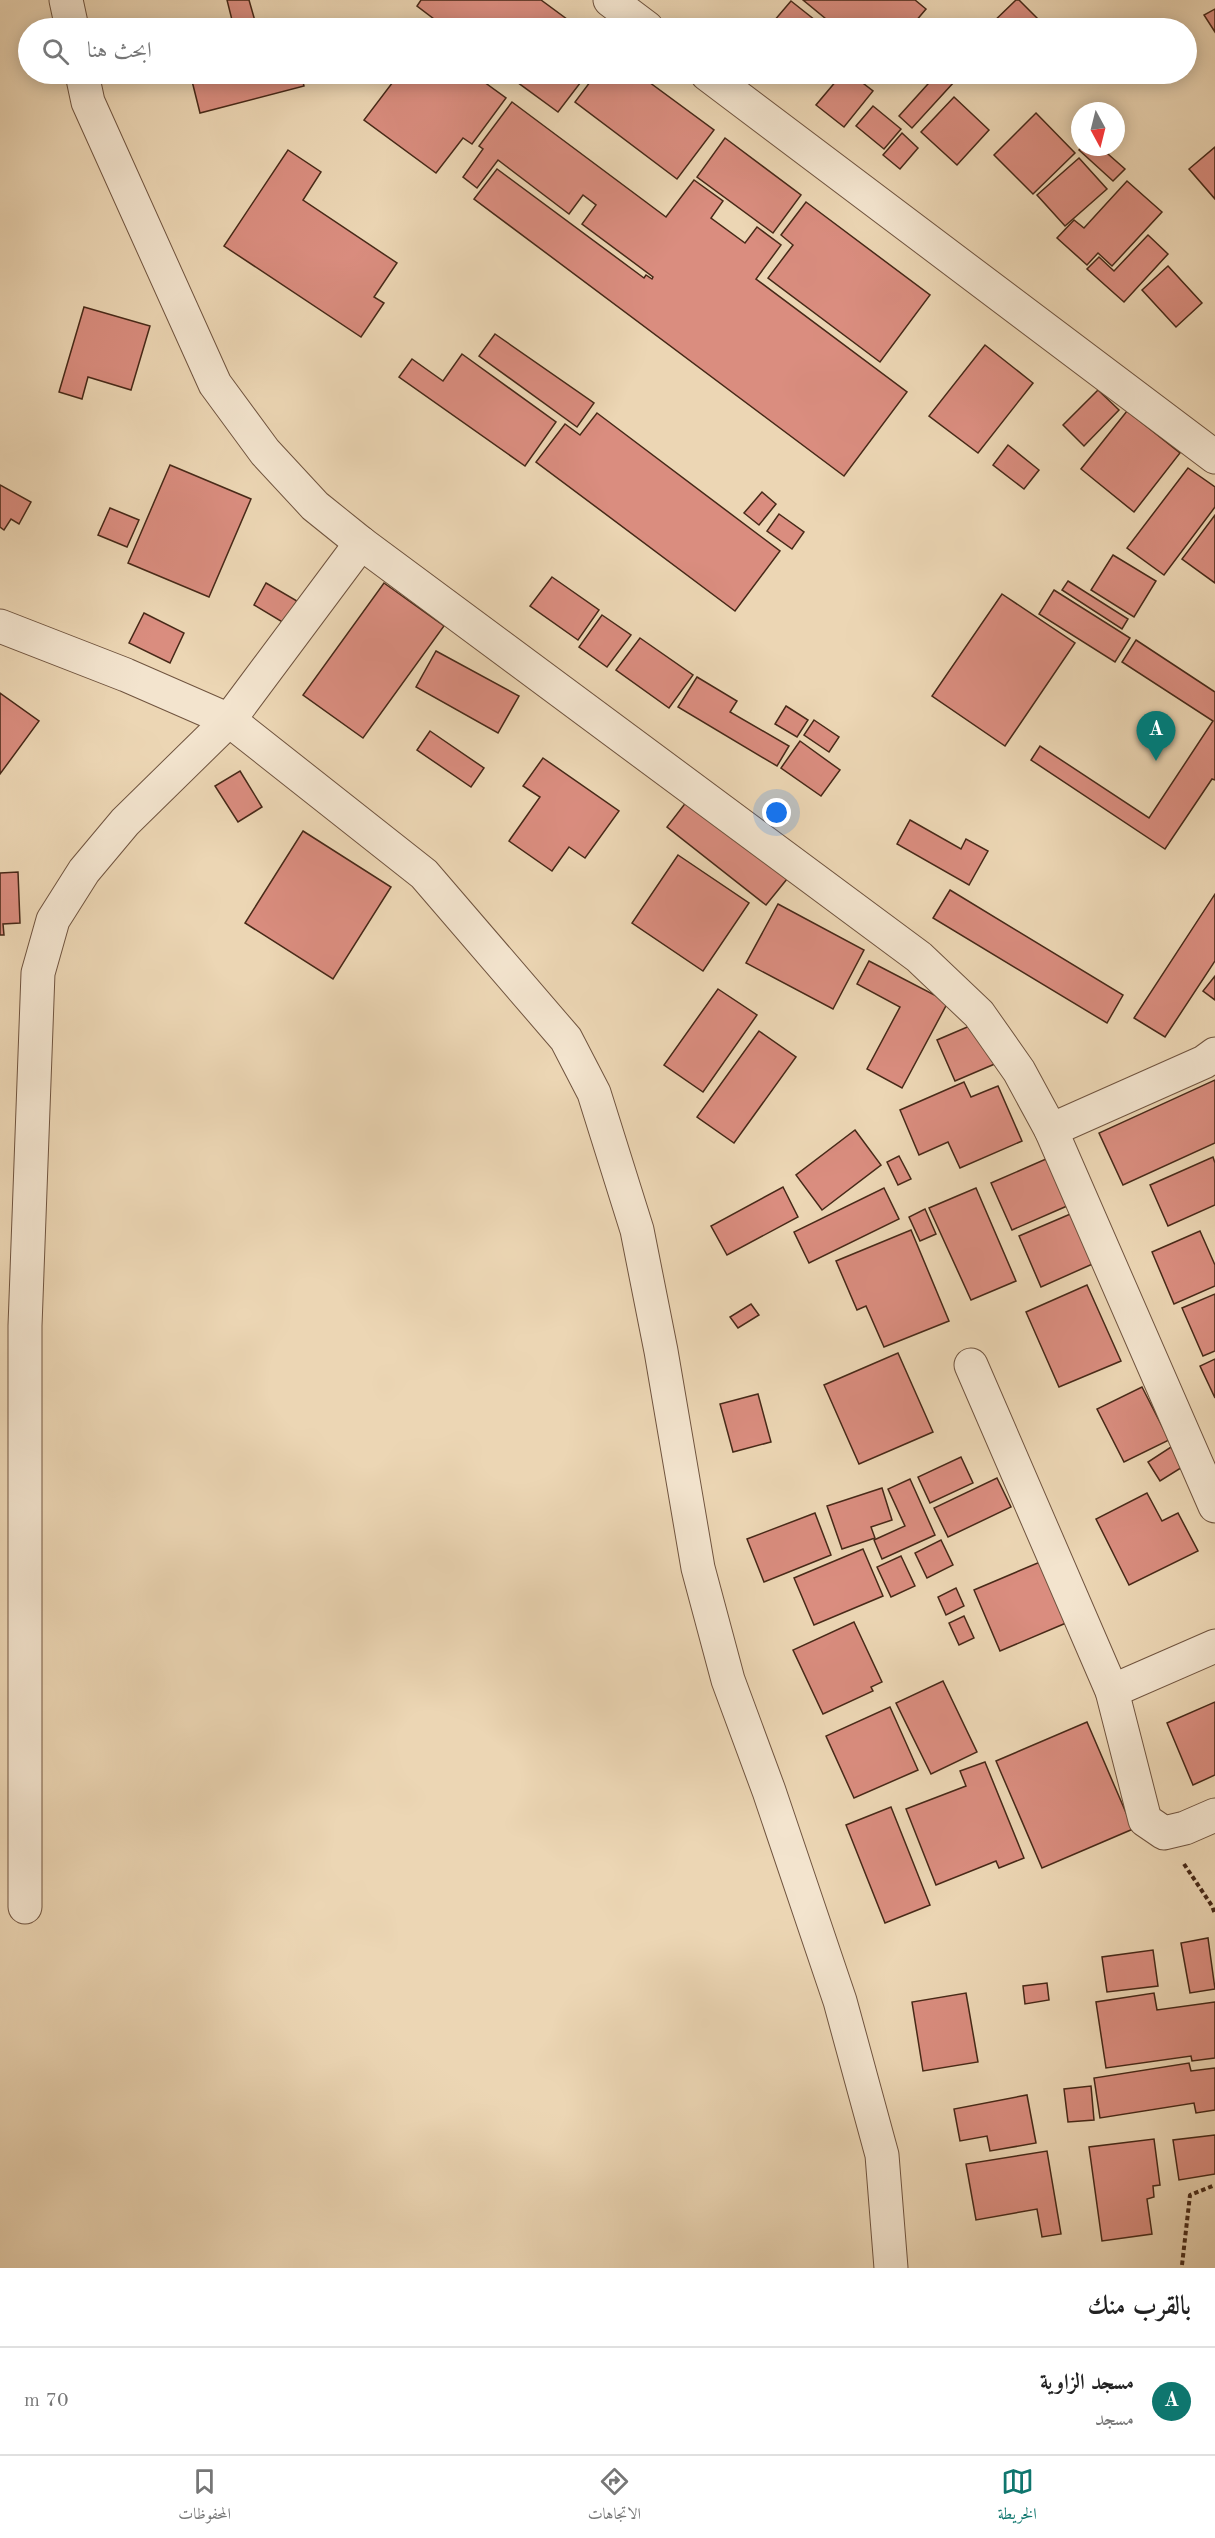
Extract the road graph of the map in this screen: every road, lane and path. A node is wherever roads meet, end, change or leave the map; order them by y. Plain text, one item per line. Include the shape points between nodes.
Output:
1 (66, 0) edge
2 (610, 0) edge
3 (70, 18) edge
4 (634, 18) edge
5 (84, 84) edge
6 (720, 84) edge
7 (1215, 457) edge
8 (361, 543) junction
9 (0, 626) edge
10 (229, 720) junction
11 (1215, 1054) edge
12 (1051, 1130) junction
13 (970, 1365) dead end
14 (1215, 1506) edge
15 (1215, 1646) edge
16 (1112, 1691) junction
17 (1215, 1815) edge
18 (1164, 1833) junction
19 (25, 1907) dead end
20 (1215, 1914) edge
21 (1215, 2185) edge
22 (1182, 2265) dead end
23 (891, 2268) edge

1 - 3 street
2 - 4 street
5 - 8 street via 88,102 215,384 265,452 315,506
6 - 7 street
8 - 10 street
8 - 12 street via 919,957 979,1014 1019,1071
9 - 10 street
10 - 19 street via 125,822 84,871 53,920 38,973 25,1326
10 - 23 street via 424,874 566,1039 594,1093 637,1230 698,1568 728,1680 840,2001 882,2155
11 - 12 street
12 - 14 street
13 - 16 street
15 - 16 street
16 - 18 street via 1145,1821
17 - 18 street
18 - 20 path
21 - 22 path via 1190,2195

